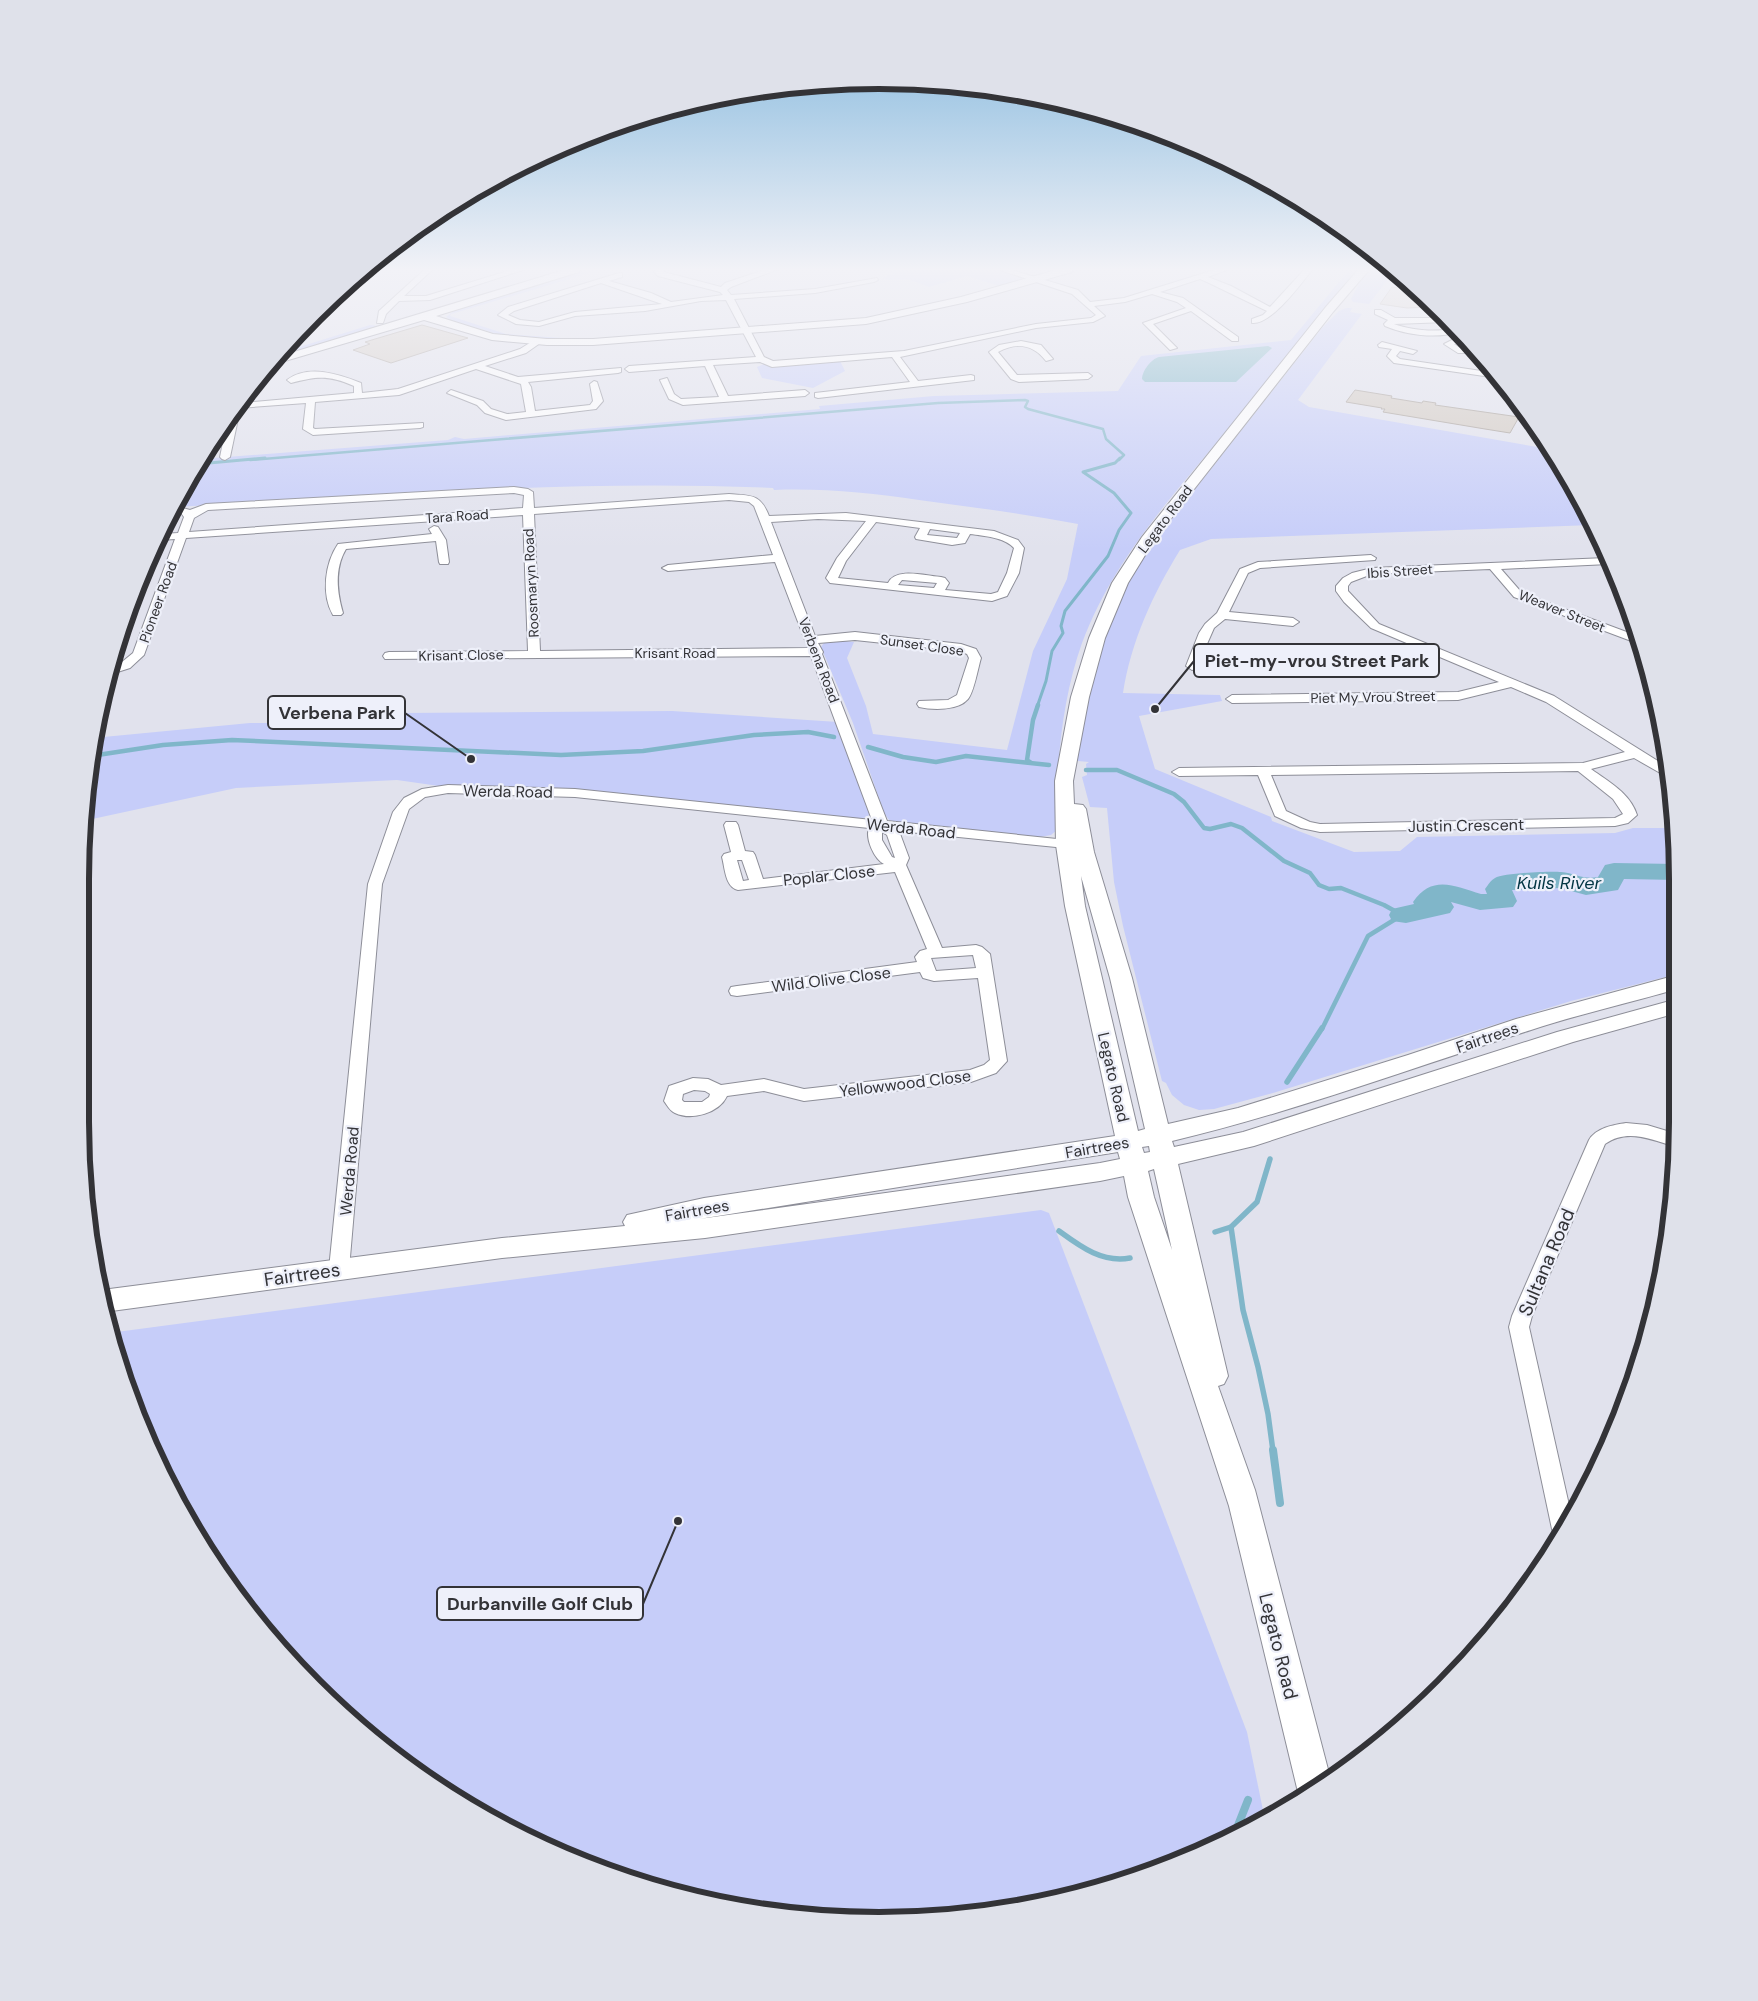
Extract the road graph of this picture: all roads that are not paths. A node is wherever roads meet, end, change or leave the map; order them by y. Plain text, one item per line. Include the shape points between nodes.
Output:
1 (489, 363) edge
2 (703, 363) edge
3 (708, 363) edge
4 (773, 363) edge
5 (788, 363) edge
6 (900, 363) edge
7 (1003, 363) edge
8 (1288, 363) edge
9 (1416, 363) edge
10 (1456, 363) edge
11 (478, 367) junction
12 (629, 369) dead end
13 (1452, 369) junction
14 (618, 370) dead end
15 (1487, 374) edge
16 (1088, 376) dead end
17 (971, 378) dead end
18 (1446, 378) dead end
19 (291, 380) dead end
20 (518, 380) junction
21 (664, 380) dead end
22 (915, 383) junction
23 (594, 384) dead end
24 (451, 393) dead end
25 (805, 393) dead end
26 (818, 395) dead end
27 (358, 397) junction
28 (725, 399) junction
29 (311, 400) junction
30 (247, 405) edge
31 (398, 413) dead end
32 (531, 413) junction
33 (420, 425) dead end
34 (398, 426) junction
35 (231, 427) edge
36 (225, 457) dead end
37 (752, 499) joint
38 (180, 510) edge
39 (528, 512) junction
40 (189, 517) junction
41 (433, 518) junction
42 (764, 519) junction
43 (873, 519) junction
44 (926, 526) joint
45 (967, 531) joint
46 (181, 535) junction
47 (167, 536) edge
48 (439, 537) junction
49 (780, 558) junction
50 (1371, 558) dead end
51 (1326, 561) junction
52 (444, 562) dead end
53 (1603, 562) edge
54 (1493, 566) junction
55 (668, 568) dead end
56 (1352, 576) junction
57 (337, 613) dead end
58 (1222, 615) junction
59 (1293, 622) dead end
60 (1631, 638) edge
61 (812, 640) junction
62 (817, 652) junction
63 (534, 654) junction
64 (389, 656) dead end
65 (1192, 666) dead end
66 (118, 667) edge
67 (1512, 683) junction
68 (1232, 699) dead end
69 (923, 704) dead end
70 (1636, 753) junction
71 (1584, 767) junction
72 (1661, 769) edge
73 (1263, 771) junction
74 (1179, 772) dead end
75 (731, 825) dead end
76 (881, 825) junction
77 (1075, 845) junction
78 (739, 855) junction
79 (899, 866) junction
80 (757, 883) junction
81 (936, 953) junction
82 (926, 966) junction
83 (985, 972) junction
84 (1669, 984) edge
85 (737, 991) dead end
86 (1669, 1008) edge
87 (719, 1091) dead end
88 (1669, 1138) edge
89 (1162, 1147) junction
90 (1131, 1154) junction
91 (340, 1269) junction
92 (110, 1300) edge
93 (1243, 1504) junction
94 (1561, 1520) edge
95 (1313, 1782) edge

1 - 11 street
2 - 12 street
3 - 28 street
4 - 5 street
6 - 22 street
7 - 16 street via 1019,380
8 - 77 street, Legato Road via 1149,537 1120,584 1097,638 1068,756 1064,781
9 - 13 street
10 - 13 street
11 - 20 street
11 - 27 street via 399,392
13 - 15 street
13 - 18 street
14 - 20 street
17 - 22 street
19 - 27 street via 328,374 358,385
20 - 32 street via 526,384
21 - 28 street via 670,397 676,401
22 - 26 street
23 - 32 street via 598,400 593,407
24 - 32 street via 480,403 488,411 504,417
25 - 28 street
27 - 29 street
29 - 30 street
29 - 34 street via 310,432
31 - 34 street
33 - 34 street
35 - 36 street
37 - 39 street, Tara Road via 729,497
37 - 42 street, Verbena Road via 758,504
38 - 40 street
39 - 40 street, Roosmaryn Road via 529,494 524,490 514,490 206,508
39 - 41 street, Tara Road
39 - 63 street, Roosmaryn Road
40 - 46 street, Pioneer Road
41 - 46 street, Tara Road
41 - 48 street via 433,527
42 - 43 street via 820,516
42 - 49 street, Verbena Road
43 - 44 street
43 - 45 street via 841,560 832,580 891,588 900,577 941,580 937,593 997,597 1003,594 1013,573 1019,548 1014,542 994,534
44 - 45 street via 920,537 952,542 961,541
46 - 47 street, Tara Road
46 - 66 street, Pioneer Road via 141,649 134,659
48 - 52 street
48 - 57 street via 342,546 332,574
49 - 55 street
49 - 61 street, Verbena Road
50 - 51 street
51 - 56 street
51 - 58 street via 1249,568 1241,576
53 - 54 street, Ibis Street
54 - 56 street, Ibis Street via 1372,571
54 - 60 street, Weaver Street via 1518,594
56 - 67 street, Ibis Street via 1343,583 1344,596 1375,626
58 - 59 street
58 - 65 street via 1204,633
61 - 62 street, Verbena Road
61 - 69 street, Sunset Close via 855,636 972,652 975,658 960,701 946,705
62 - 63 street, Krisant Road
62 - 76 street, Verbena Road
63 - 64 street, Krisant Close
67 - 68 street, Piet My Vrou Street via 1458,696
67 - 70 street, Ibis Street via 1562,706
70 - 71 street
70 - 72 street, Ibis Street
71 - 73 street
71 - 73 street, Justin Crescent via 1585,772 1625,804 1630,815 1627,818 1615,822 1320,828 1280,813
73 - 74 street
75 - 78 street
76 - 77 street, Werda Road
76 - 79 street via 893,833 902,858
76 - 91 street, Werda Road via 553,792 443,789 421,794 405,804 376,884
77 - 89 street, Legato Road via 1116,956
77 - 90 street, Legato Road via 1075,906
78 - 80 street via 748,855
78 - 80 street, Poplar Close via 728,859 736,884
79 - 80 street, Poplar Close
79 - 81 street
81 - 82 street via 923,956
81 - 83 street, Yellowwood Close via 978,950 982,954
82 - 83 street via 929,974 934,976
82 - 85 street, Wild Olive Close
83 - 87 street, Yellowwood Close via 999,1061 986,1072 804,1095 764,1085
84 - 89 street, Fairtrees via 1524,1024 1240,1116
86 - 89 street, Fairtrees via 1564,1037 1246,1140
88 - 94 street, Sultana Road via 1634,1129 1606,1132 1598,1140 1522,1316 1521,1338
89 - 90 street, Fairtrees
89 - 93 street, Legato Road
90 - 91 street, Fairtrees via 1100,1172 705,1228 502,1248
90 - 93 street, Legato Road via 1141,1197
91 - 92 street, Fairtrees
93 - 95 street, Legato Road

